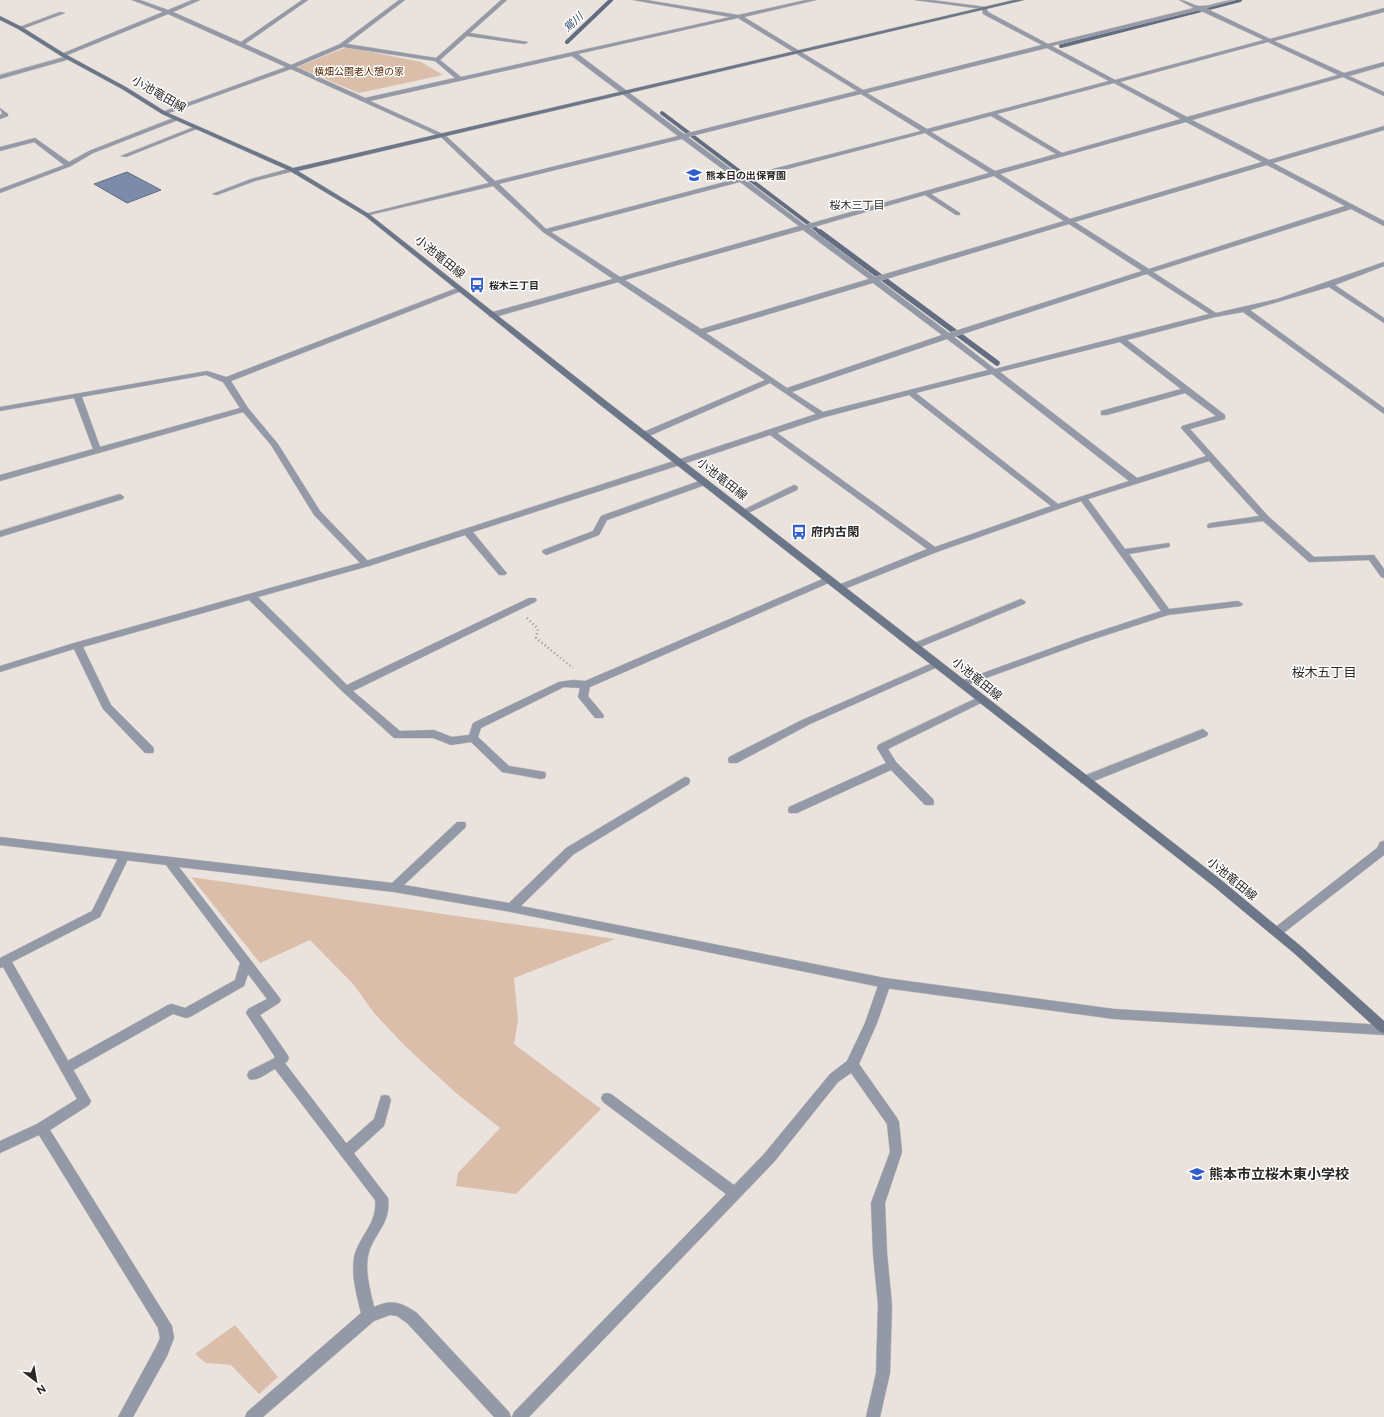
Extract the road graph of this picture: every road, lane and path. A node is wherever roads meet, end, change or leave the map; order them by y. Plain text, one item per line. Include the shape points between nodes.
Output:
1 (135, 0) edge
2 (197, 0) edge
3 (305, 0) edge
4 (402, 0) edge
5 (504, 0) edge
6 (636, 0) edge
7 (813, 0) edge
8 (918, 0) edge
9 (1021, 0) edge
10 (1182, 0) edge
11 (1232, 0) edge
12 (984, 8) junction
13 (1199, 8) junction
14 (1384, 10) edge
15 (169, 12) junction
16 (62, 13) dead end
17 (740, 17) junction
18 (0, 18) edge
19 (20, 28) junction
20 (466, 34) junction
21 (1269, 40) junction
22 (525, 42) dead end
23 (241, 45) junction
24 (342, 45) junction
25 (1047, 46) junction
26 (800, 52) junction
27 (572, 53) junction
28 (65, 56) junction
29 (436, 60) junction
30 (1384, 64) edge
31 (289, 68) junction
32 (1344, 75) junction
33 (0, 77) edge
34 (460, 79) junction
35 (1114, 82) junction
36 (626, 92) junction
37 (862, 92) junction
38 (1384, 94) edge
39 (366, 100) junction
40 (0, 110) edge
41 (164, 114) junction
42 (992, 114) junction
43 (0, 117) edge
44 (176, 119) junction
45 (1186, 120) junction
46 (196, 128) junction
47 (1384, 128) edge
48 (925, 130) junction
49 (443, 136) junction
50 (681, 136) junction
51 (0, 149) edge
52 (1062, 155) junction
53 (124, 156) dead end
54 (1265, 162) junction
55 (69, 165) junction
56 (292, 170) junction
57 (995, 174) junction
58 (741, 179) junction
59 (493, 183) junction
60 (0, 191) edge
61 (215, 194) dead end
62 (927, 194) junction
63 (1350, 207) junction
64 (958, 214) dead end
65 (366, 215) junction
66 (1068, 221) junction
67 (1384, 224) edge
68 (805, 228) junction
69 (545, 231) junction
70 (1384, 264) edge
71 (1148, 272) junction
72 (617, 279) junction
73 (874, 279) junction
74 (1329, 284) junction
75 (460, 290) junction
76 (1246, 311) junction
77 (492, 315) junction
78 (1215, 315) junction
79 (1384, 321) edge
80 (700, 332) junction
81 (948, 336) junction
82 (1120, 339) junction
83 (994, 370) junction
84 (226, 380) junction
85 (771, 380) junction
86 (1186, 390) junction
87 (786, 391) junction
88 (912, 393) junction
89 (77, 395) junction
90 (245, 408) junction
91 (0, 409) edge
92 (1384, 412) edge
93 (1104, 413) dead end
94 (822, 415) junction
95 (771, 432) junction
96 (644, 435) junction
97 (97, 450) junction
98 (1212, 457) junction
99 (680, 462) junction
100 (0, 478) edge
101 (705, 482) junction
102 (1135, 482) junction
103 (794, 488) dead end
104 (120, 498) dead end
105 (1083, 498) junction
106 (1057, 507) junction
107 (743, 512) junction
108 (1265, 518) junction
109 (1211, 526) dead end
110 (467, 532) junction
111 (0, 534) edge
112 (1166, 546) dead end
113 (934, 550) junction
114 (546, 552) dead end
115 (1122, 552) junction
116 (366, 564) junction
117 (502, 573) dead end
118 (1384, 575) edge
119 (828, 580) junction
120 (839, 588) junction
121 (252, 597) junction
122 (532, 600) dead end
123 (1021, 602) dead end
124 (1238, 604) dead end
125 (517, 607) junction
126 (1167, 612) junction
127 (77, 645) junction
128 (915, 646) junction
129 (557, 656) dead end
130 (937, 664) junction
131 (0, 669) edge
132 (961, 684) junction
133 (586, 685) junction
134 (346, 690) junction
135 (981, 699) junction
136 (600, 716) dead end
137 (1204, 733) dead end
138 (473, 738) junction
139 (149, 750) dead end
140 (733, 760) dead end
141 (892, 765) junction
142 (541, 775) dead end
143 (1085, 780) junction
144 (685, 781) dead end
145 (929, 802) dead end
146 (793, 810) dead end
147 (461, 825) dead end
148 (0, 841) edge
149 (1384, 846) edge
150 (124, 857) junction
151 (169, 861) junction
152 (394, 888) junction
153 (511, 908) junction
154 (1277, 932) junction
155 (3, 962) edge
156 (246, 962) junction
157 (885, 983) junction
158 (1384, 1029) edge
159 (277, 1062) junction
160 (852, 1064) junction
161 (66, 1068) junction
162 (254, 1075) dead end
163 (607, 1098) dead end
164 (385, 1100) dead end
165 (42, 1128) junction
166 (0, 1147) edge
167 (346, 1152) junction
168 (735, 1193) junction
169 (369, 1316) junction
170 (125, 1417) edge
171 (252, 1417) edge
172 (504, 1417) edge
173 (519, 1417) edge
174 (873, 1417) edge

1 - 15 street
2 - 15 street
3 - 23 street
4 - 24 street
5 - 20 street
6 - 17 street
7 - 17 street
8 - 12 street
9 - 12 main road
10 - 13 street
11 - 13 street
12 - 25 street via 985,13
12 - 26 main road
13 - 21 street
13 - 25 street
14 - 21 street
15 - 23 street
15 - 28 street
16 - 19 street
17 - 26 street
17 - 27 street
18 - 19 main road, 小池竜田線
19 - 28 main road, 小池竜田線
20 - 22 street
20 - 29 street
21 - 32 street
21 - 35 street
23 - 31 street
24 - 29 street
24 - 31 street
25 - 35 street
25 - 37 street
26 - 36 main road
26 - 37 street
27 - 34 street
27 - 36 street
28 - 33 street
28 - 41 main road, 小池竜田線 via 124,88
29 - 34 street
30 - 32 street
31 - 39 street
31 - 41 street
32 - 38 street
32 - 45 street
34 - 39 street
35 - 42 street
35 - 45 street
36 - 49 main road
36 - 50 street
37 - 48 street
37 - 50 street
39 - 49 street
40 - 43 street via 6,115
41 - 44 main road, 小池竜田線
42 - 48 street
42 - 52 street
44 - 46 main road, 小池竜田線
44 - 55 street via 90,152
45 - 52 street
45 - 54 street
46 - 53 street
46 - 56 main road, 小池竜田線
47 - 54 street
48 - 57 street
48 - 58 street
49 - 56 main road
49 - 59 street
50 - 58 street
50 - 59 street
51 - 55 street via 35,140
52 - 57 street
54 - 63 street
54 - 66 street
55 - 60 street
56 - 61 street via 253,180
56 - 65 main road, 小池竜田線
57 - 62 street
57 - 66 street
58 - 68 street
58 - 69 street
59 - 65 street
59 - 69 street
62 - 64 street
62 - 68 street
63 - 67 street
63 - 71 street
65 - 75 main road, 小池竜田線
66 - 71 street
66 - 73 street
68 - 72 street
68 - 73 street
69 - 72 street
70 - 74 street
71 - 78 street
71 - 81 street
72 - 77 street
72 - 80 street
73 - 80 street
73 - 81 street
74 - 76 street
74 - 79 street
75 - 77 main road, 小池竜田線
75 - 84 street
76 - 78 street
76 - 92 street
77 - 96 main road, 小池竜田線
78 - 82 street
80 - 85 street
81 - 83 street
81 - 87 street
82 - 83 street
82 - 86 street
83 - 88 street
83 - 102 street
84 - 89 street via 207,373
84 - 90 street
85 - 87 street
85 - 96 street
86 - 93 street
86 - 98 street via 1222,417 1185,428
87 - 94 street
88 - 94 street
88 - 106 street
89 - 91 street
89 - 97 street
90 - 97 street
90 - 116 street via 274,444 317,513
94 - 95 street
95 - 99 street
95 - 113 street
96 - 99 main road, 小池竜田線
97 - 100 street
98 - 102 street
98 - 108 street
99 - 101 main road, 小池竜田線
99 - 110 street
101 - 107 main road, 小池竜田線
101 - 114 street via 604,518 596,533
102 - 105 street
103 - 107 street
104 - 111 street
105 - 106 street
105 - 115 street
106 - 113 street
107 - 119 main road, 小池竜田線
108 - 109 street
108 - 118 street via 1312,560 1371,558
110 - 116 street
110 - 117 street
112 - 115 street
113 - 120 street
115 - 126 street
116 - 121 street
119 - 120 main road, 小池竜田線
119 - 133 street
120 - 128 main road, 小池竜田線
121 - 127 street
121 - 134 street
122 - 125 street
123 - 128 street
124 - 126 street
125 - 129 path via 538,629 536,638
125 - 134 street
126 - 132 street
127 - 131 street
127 - 139 street via 107,706
128 - 130 main road, 小池竜田線
130 - 132 main road, 小池竜田線
130 - 140 street via 806,722
132 - 135 main road, 小池竜田線
133 - 136 street via 583,697
133 - 138 street via 562,684 477,726
134 - 138 street via 398,735 434,734 451,741
135 - 141 street via 882,748
135 - 143 main road, 小池竜田線
137 - 143 street
138 - 142 street via 506,770
141 - 145 street
141 - 146 street
143 - 154 main road, 小池竜田線
144 - 153 street via 570,851
147 - 152 street
148 - 150 street
149 - 154 street via 1381,851
150 - 151 street
150 - 155 street via 96,914
151 - 152 street
151 - 156 street
152 - 153 street
153 - 157 street
154 - 158 main road, 小池竜田線
155 - 161 street
156 - 159 street via 275,1000 252,1013 283,1058
156 - 161 street via 240,983 186,1013 172,1009
157 - 158 street via 1114,1014
157 - 160 street via 871,1023
159 - 162 street
159 - 167 street
160 - 168 street via 834,1078 769,1158
160 - 174 street via 893,1122 896,1152 878,1203 885,1305 883,1373
161 - 165 street via 85,1101
163 - 168 street
164 - 167 street via 380,1122
165 - 166 street
165 - 170 street via 164,1326 167,1338 162,1351
167 - 169 street via 381,1198 383,1207 361,1257 362,1285
168 - 173 street
169 - 171 street
169 - 172 street via 393,1307 406,1314 419,1324

